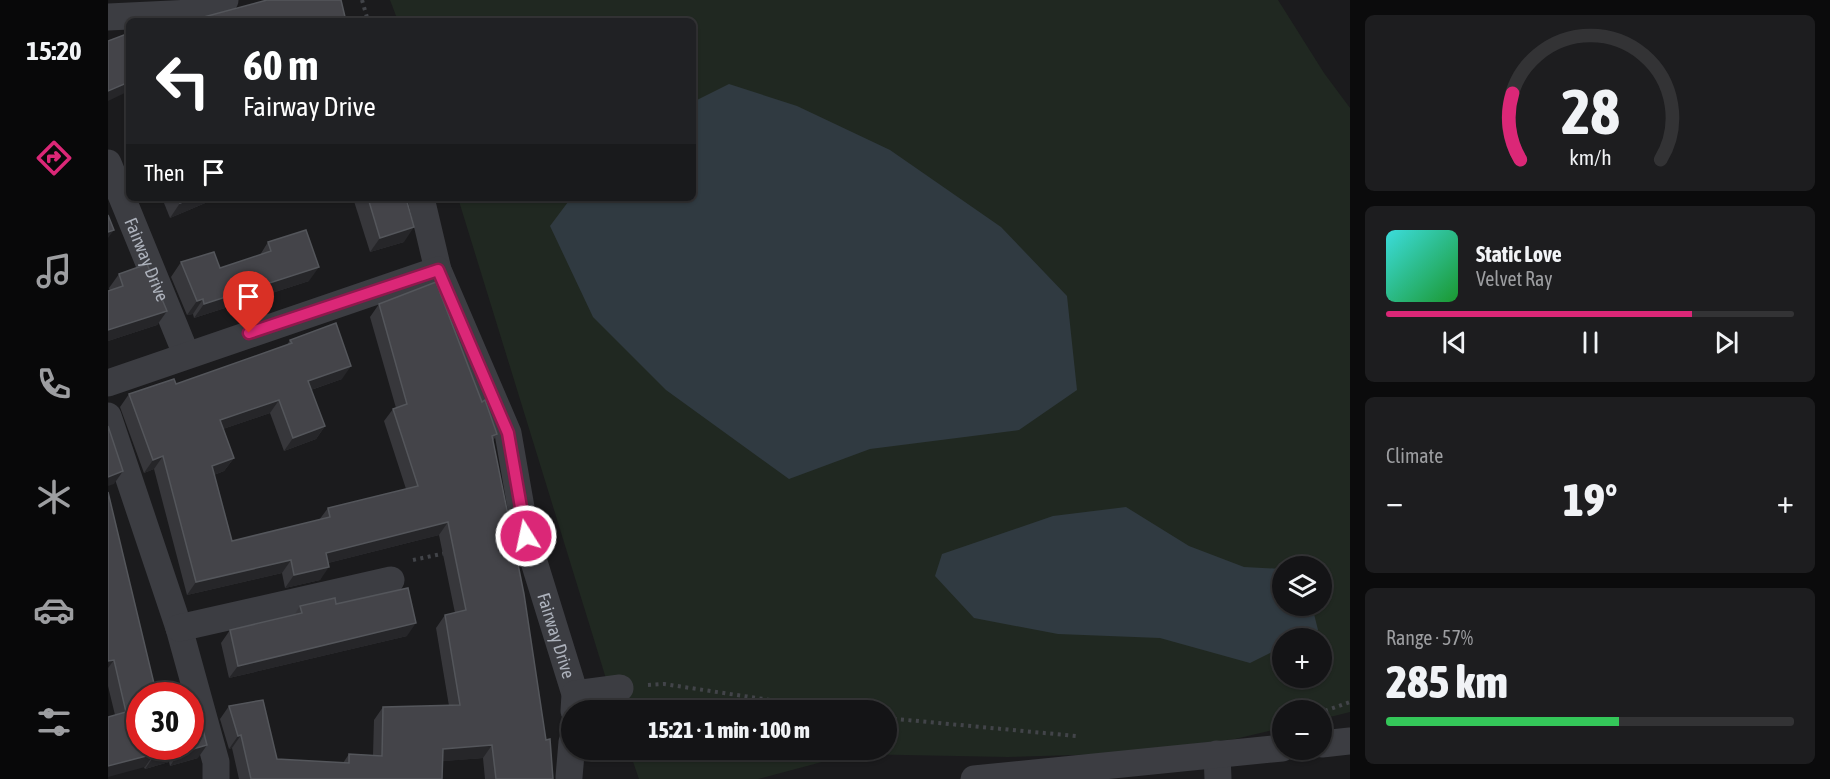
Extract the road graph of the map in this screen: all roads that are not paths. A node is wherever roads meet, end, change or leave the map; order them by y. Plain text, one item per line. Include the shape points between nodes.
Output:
1 (225, 0) edge
2 (108, 17) edge
3 (108, 163) edge
4 (422, 201) edge
5 (438, 270) junction
6 (186, 354) junction
7 (108, 383) edge
8 (108, 416) edge
9 (391, 580) road end
10 (179, 628) junction
11 (620, 688) road end
12 (573, 700) edge
13 (583, 700) edge
14 (1350, 741) edge
15 (1332, 743) edge
16 (1272, 751) edge
17 (570, 760) edge
18 (1218, 767) edge
19 (569, 777) dead end
20 (216, 779) edge
21 (974, 779) edge

1 - 2 street via 192,13
3 - 6 street, Fairway Drive
4 - 5 street, Fairway Drive
5 - 6 street
5 - 12 street, Fairway Drive via 508,433 526,536
6 - 7 street
8 - 10 street
9 - 10 street
10 - 20 street via 216,762
11 - 13 street, Fairway Drive
14 - 15 street
16 - 18 street
17 - 19 street
18 - 21 street

